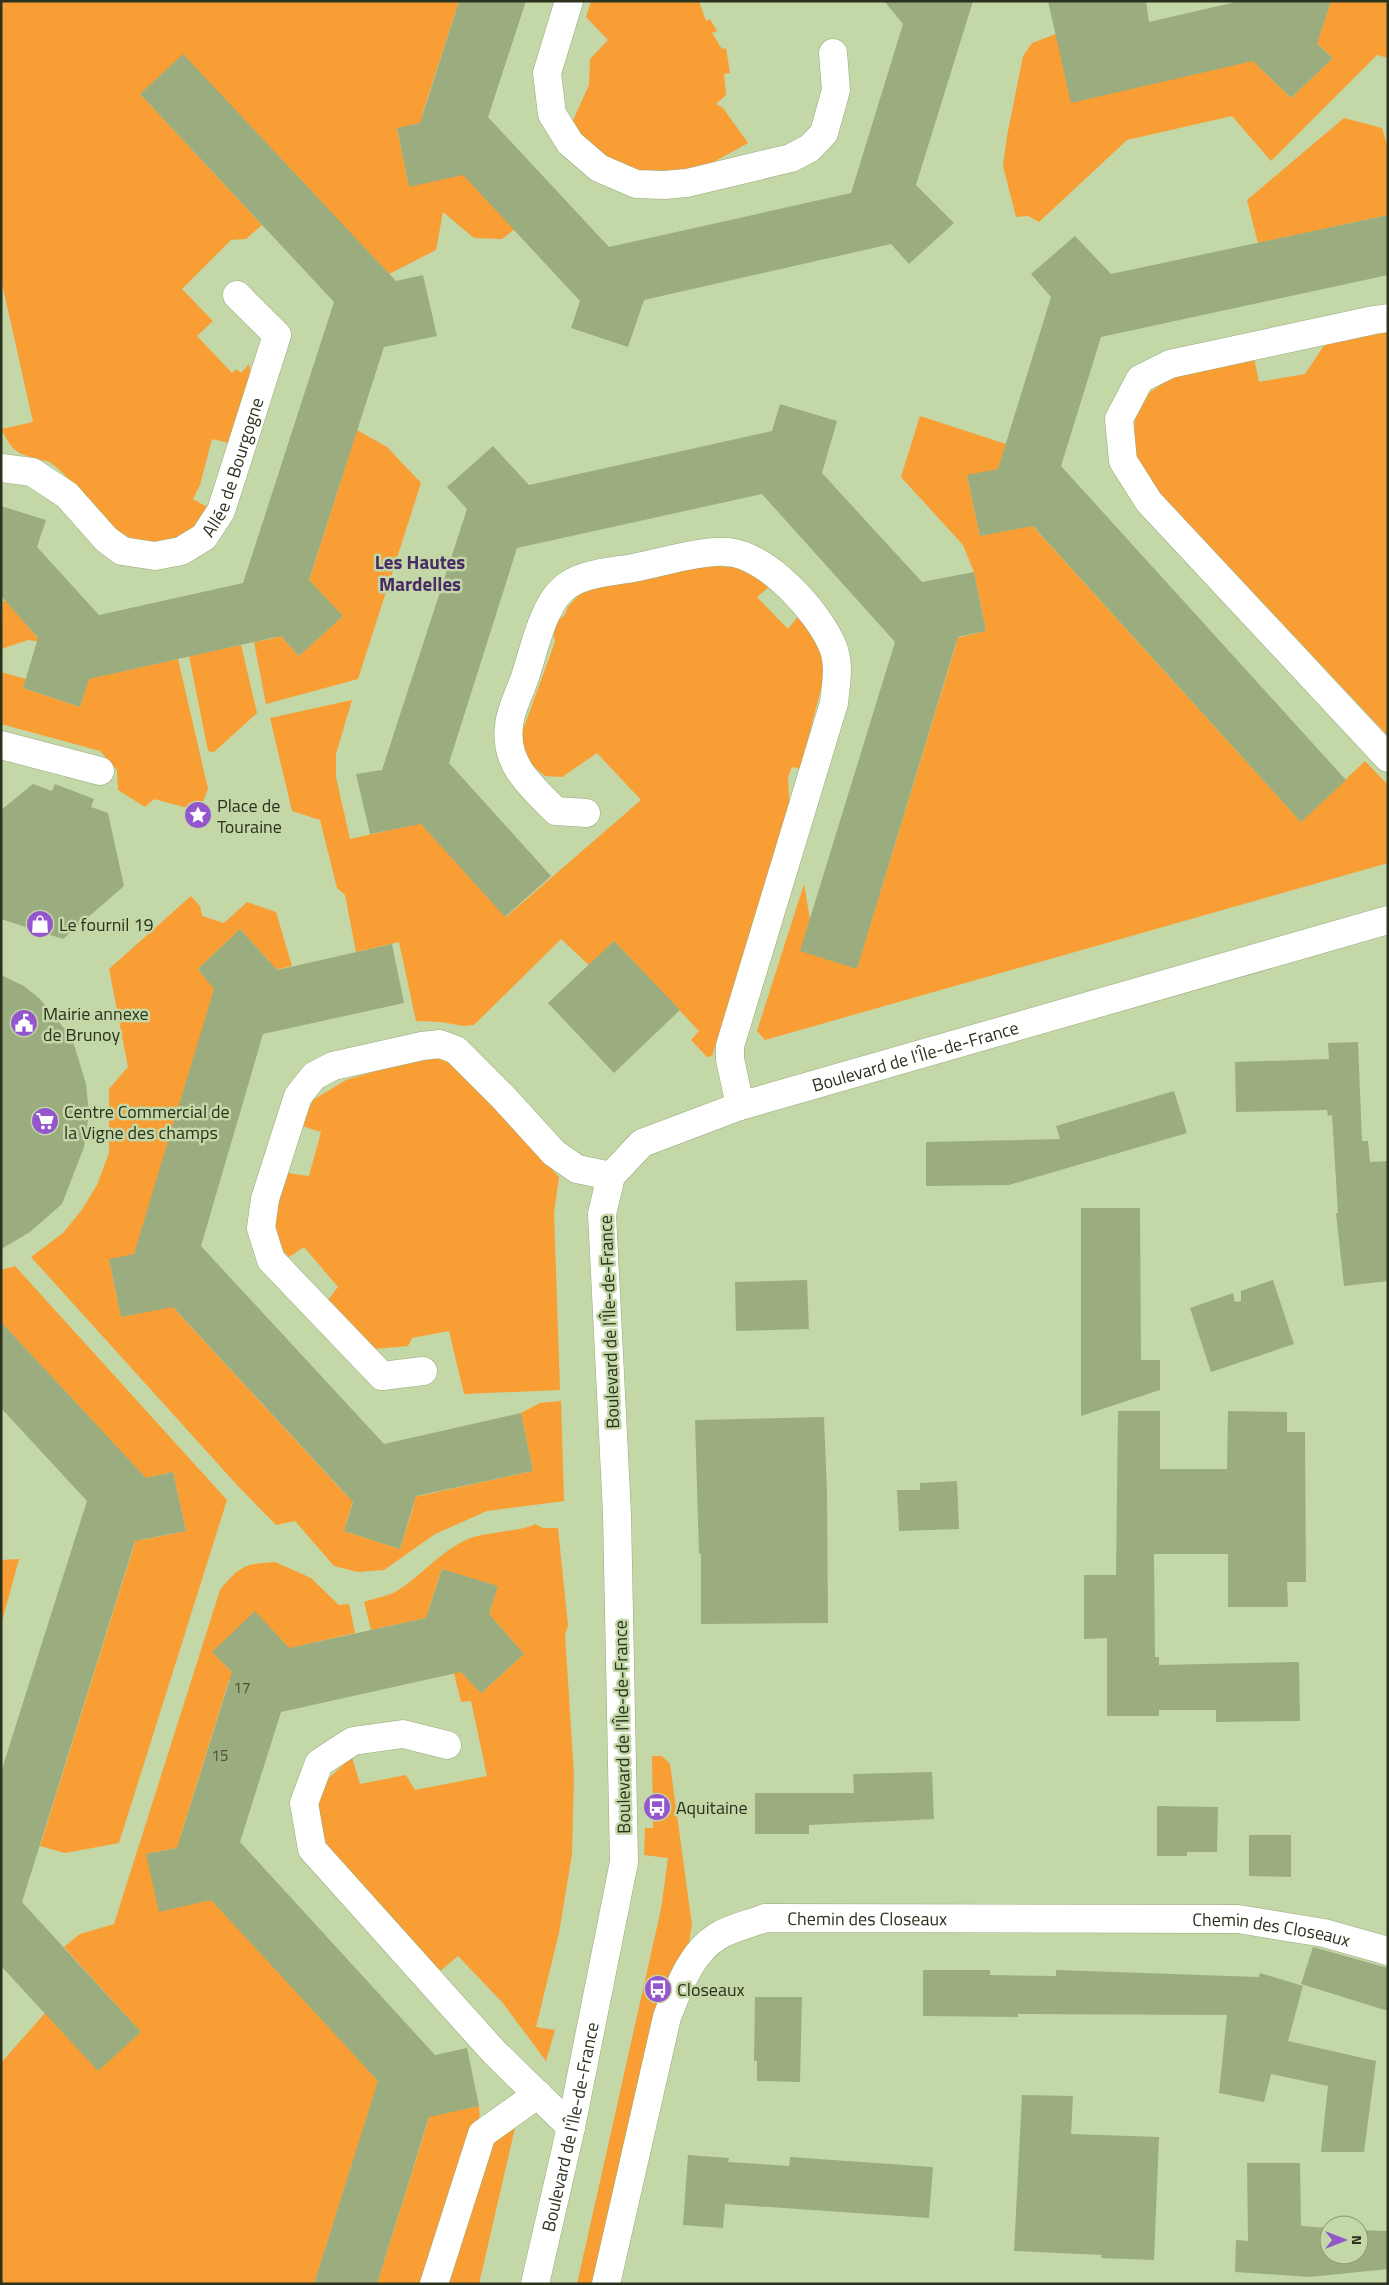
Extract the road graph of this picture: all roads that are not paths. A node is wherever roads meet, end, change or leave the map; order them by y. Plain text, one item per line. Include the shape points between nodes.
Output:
1 (569, 1) edge
2 (833, 53) dead end
3 (237, 296) dead end
4 (1388, 318) edge
5 (1, 468) edge
6 (1, 745) edge
7 (1388, 758) edge
8 (100, 771) dead end
9 (586, 813) dead end
10 (1388, 920) edge
11 (740, 1106) junction
12 (611, 1176) junction
13 (423, 1371) dead end
14 (447, 1745) dead end
15 (1388, 1951) edge
16 (538, 2094) junction
17 (571, 2127) junction
18 (434, 2284) edge
19 (535, 2284) edge
20 (606, 2284) edge

1 - 2 street via 547,73 552,114 570,143 599,168 636,184 687,183 791,158 810,148 824,133 834,99
3 - 5 street, Allée de Bourgogne via 278,335 221,511 204,536 181,551 155,556 122,551 60,490 32,472
4 - 7 street via 1170,364 1140,379 1119,419 1123,461 1149,502
6 - 8 street
9 - 11 street via 556,811 521,776 508,751 508,725 549,607 562,589 580,579 696,555 726,552 749,557 769,569 812,612 833,647 838,669 834,703 730,1046
10 - 11 street, Boulevard de l'Île-de-France
11 - 12 street, Boulevard de l'Île-de-France via 642,1143
12 - 13 street via 577,1169 554,1154 456,1050 440,1044 333,1066 314,1076 298,1096 265,1199 261,1228 271,1260 382,1376
12 - 17 street, Boulevard de l'Île-de-France via 602,1214 617,1514 624,1862
14 - 16 street via 403,1734 354,1741 319,1763 304,1803 312,1849 495,2052
15 - 20 street, Chemin des Closeaux via 1324,1933 1238,1919 765,1918 718,1935 700,1951 682,1980 667,2017
16 - 17 street
16 - 18 street via 482,2134
17 - 19 street, Boulevard de l'Île-de-France

